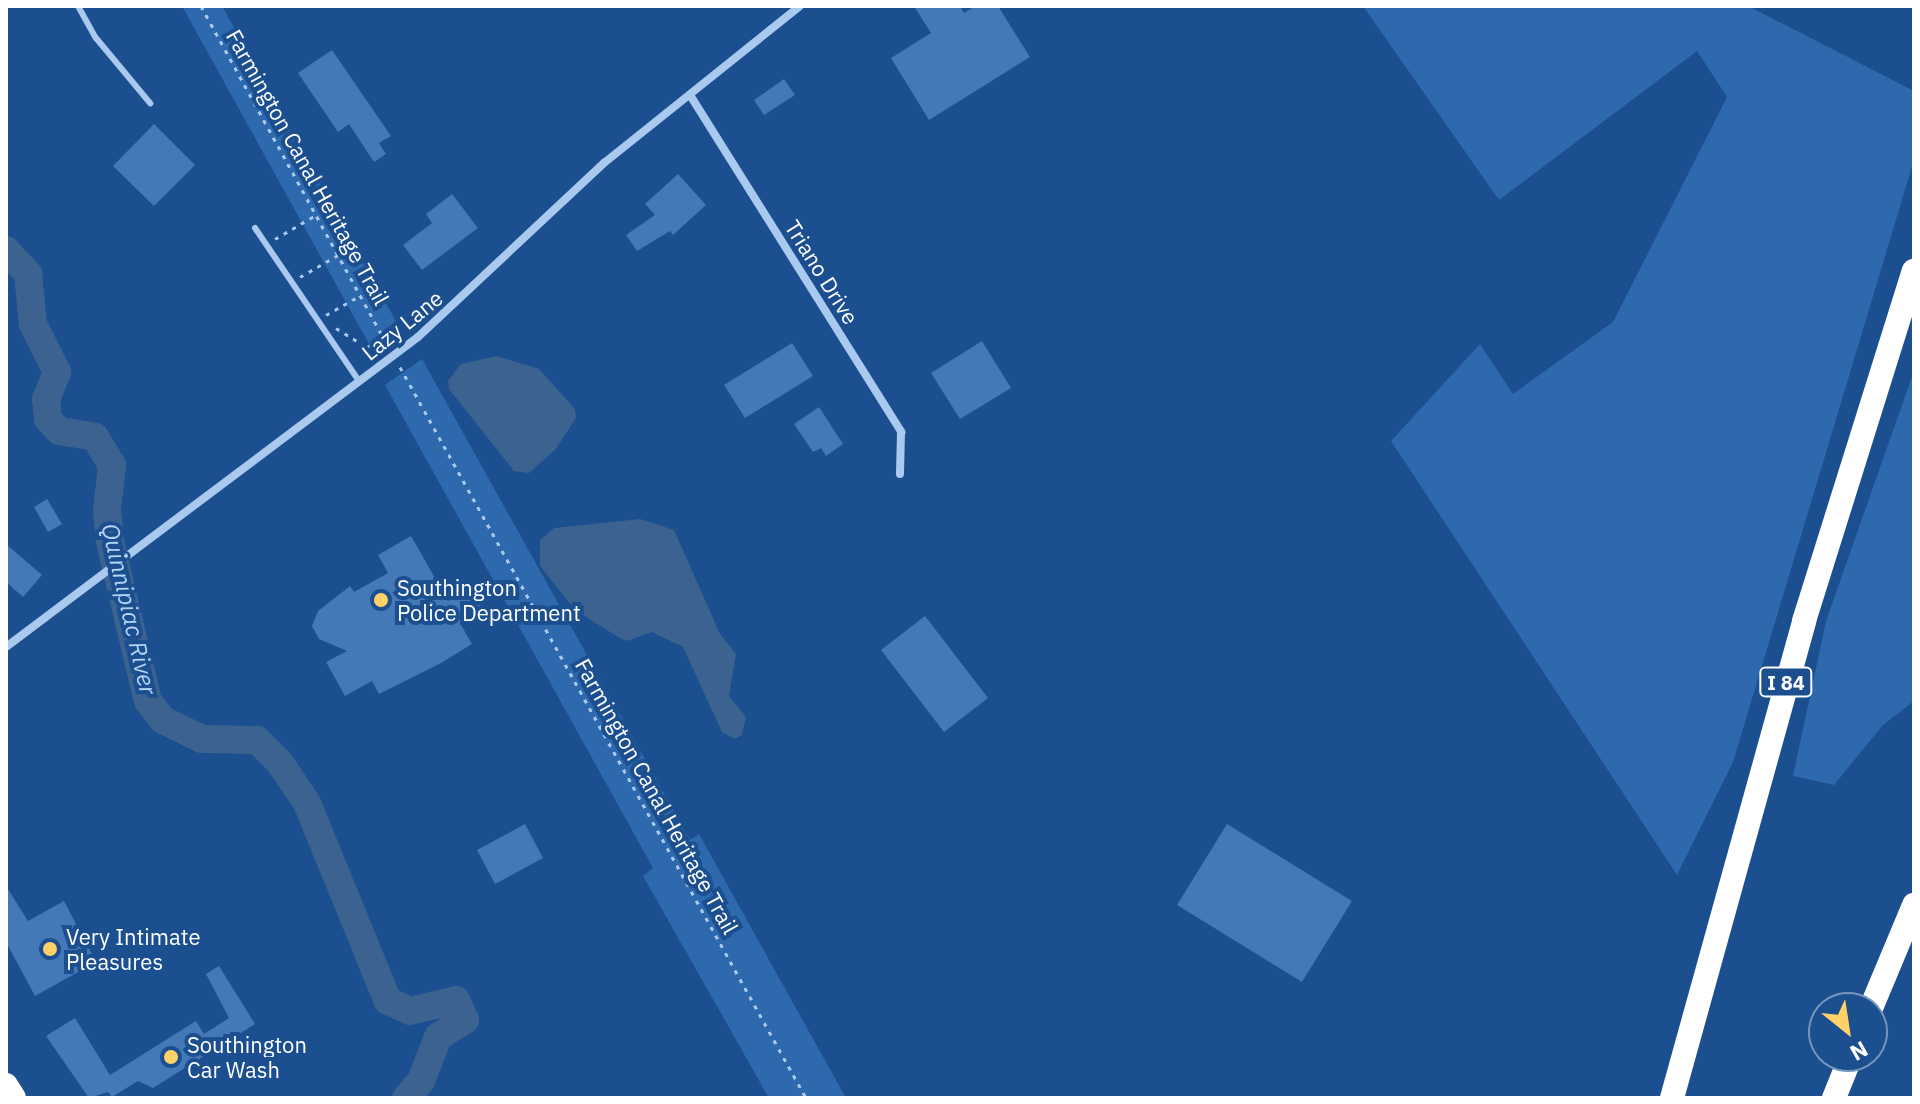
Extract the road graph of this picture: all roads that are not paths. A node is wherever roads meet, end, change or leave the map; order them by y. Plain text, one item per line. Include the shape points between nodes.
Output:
1 (78, 6) edge
2 (800, 6) edge
3 (690, 95) junction
4 (150, 103) dead end
5 (255, 228) dead end
6 (1914, 271) edge
7 (359, 381) junction
8 (900, 474) dead end
9 (6, 647) edge
10 (1914, 905) edge
11 (1878, 992) edge
12 (1845, 1072) edge
13 (6, 1085) edge
14 (14, 1098) edge
15 (1672, 1098) edge
16 (1834, 1098) edge

1 - 4 lane via 96,38
2 - 3 street, Lazy Lane
3 - 7 street, Lazy Lane via 604,163 446,314
3 - 8 street, Triano Drive via 901,432
5 - 7 lane
6 - 15 highway, I 84 via 1804,621
7 - 9 street, Lazy Lane
10 - 11 highway
12 - 16 highway
13 - 14 highway

